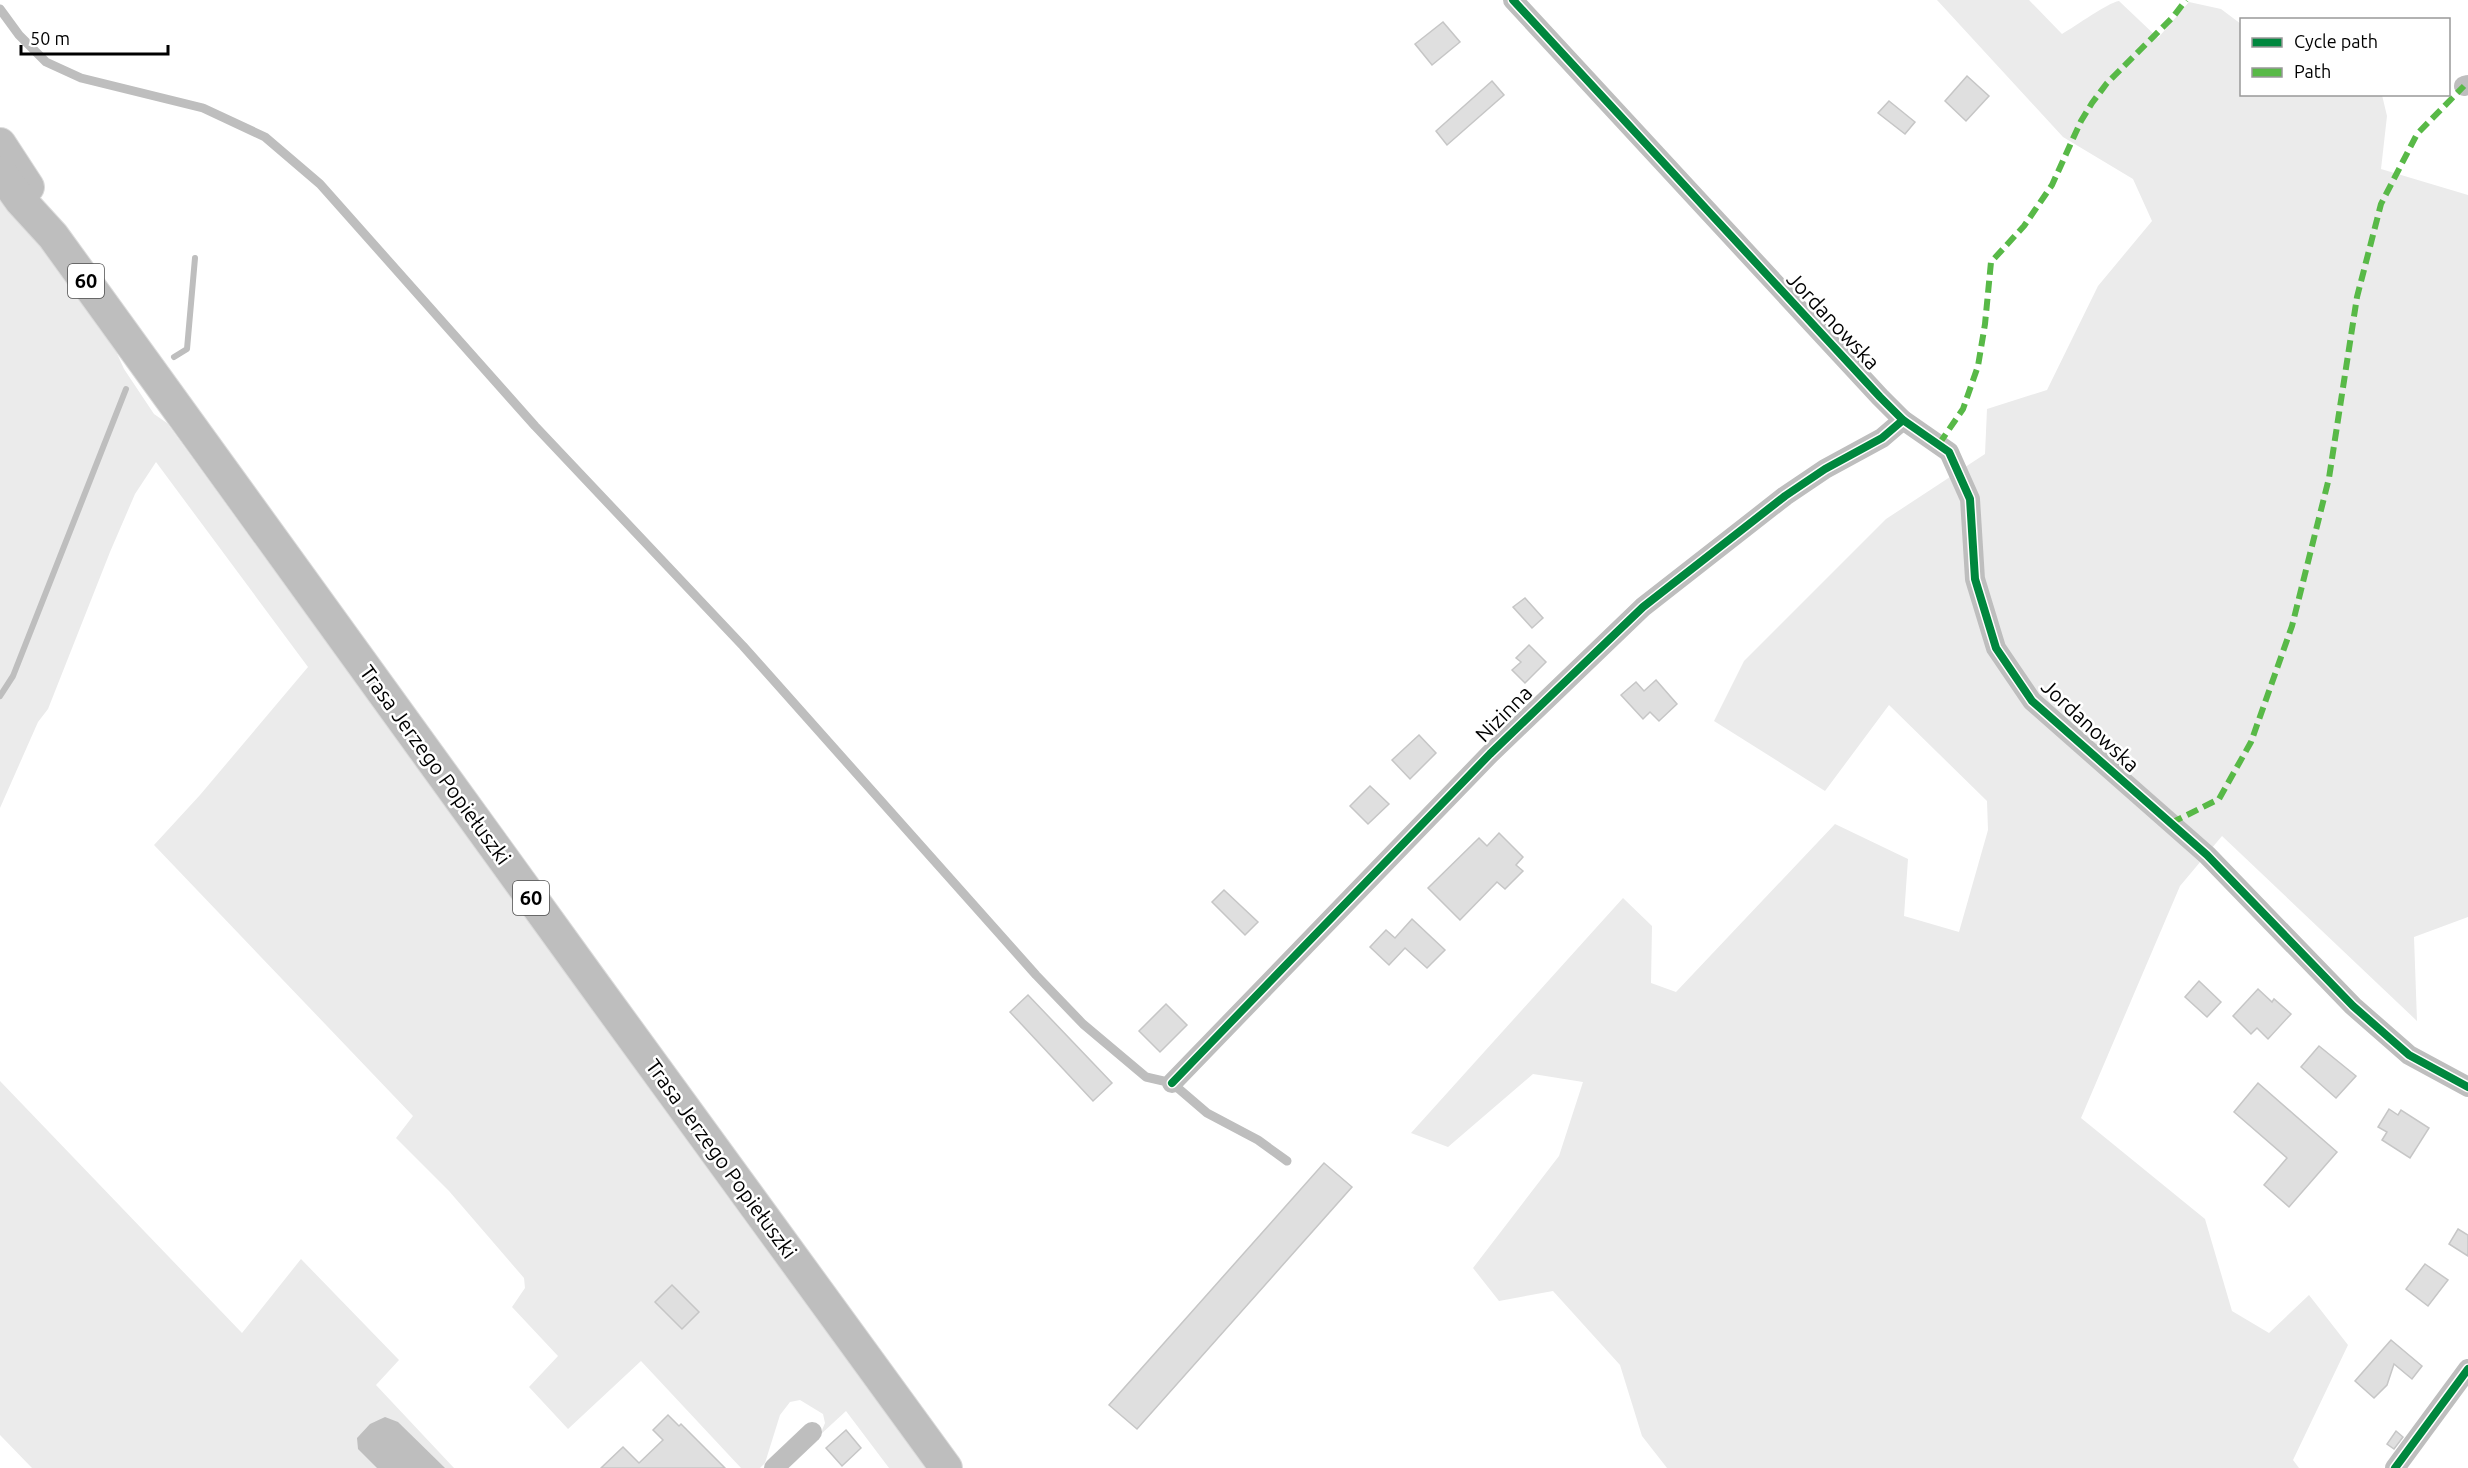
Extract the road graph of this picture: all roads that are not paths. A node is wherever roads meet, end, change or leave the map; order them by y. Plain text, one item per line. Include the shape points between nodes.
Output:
1 (1513, 0) edge
2 (0, 9) edge
3 (0, 144) edge
4 (0, 172) edge
5 (53, 236) junction
6 (1903, 420) junction
7 (1172, 1083) junction
8 (2468, 1087) edge
9 (1287, 1161) dead end
10 (2468, 1369) edge
11 (812, 1432) dead end
12 (774, 1468) edge
13 (946, 1468) edge
14 (2395, 1468) edge

1 - 6 street, Jordanowska
2 - 7 lane via 46,62 81,78 203,108 265,137 320,184 535,426 743,646 1035,975 1083,1024 1146,1077
3 - 5 main road, Trasa Jerzego Popiełuszki / 60 via 32,192
4 - 5 main road, Trasa Jerzego Popiełuszki / 60
5 - 13 main road, Trasa Jerzego Popiełuszki / 60
6 - 7 street, Nizinna via 1882,438 1785,496 1643,607 1482,762
6 - 8 street, Jordanowska via 1949,452 1970,499 1975,579 1996,648 2032,701 2207,855 2361,1013 2409,1055
7 - 9 lane via 1207,1113
10 - 14 street
11 - 12 street

